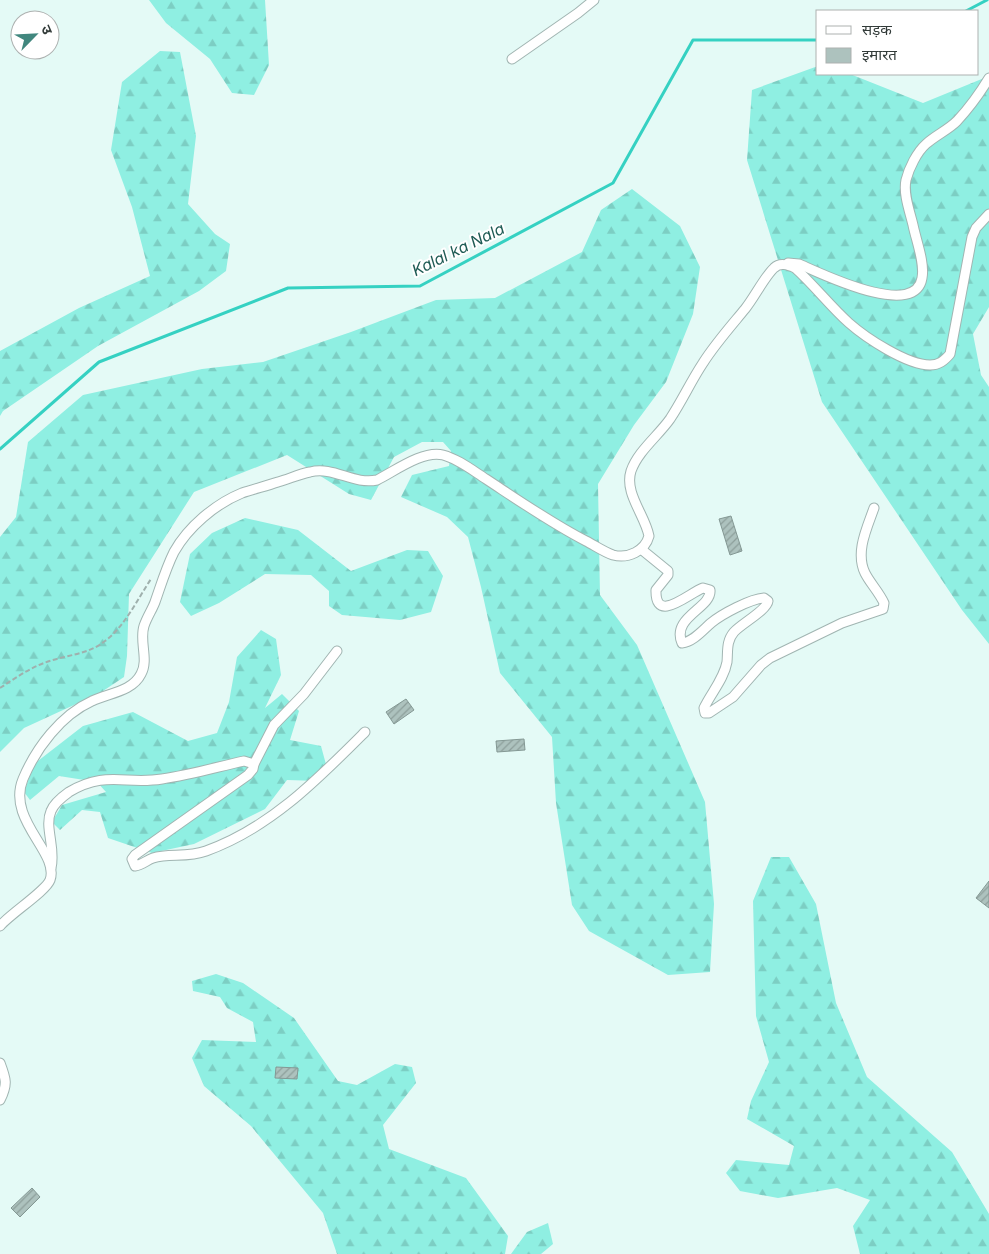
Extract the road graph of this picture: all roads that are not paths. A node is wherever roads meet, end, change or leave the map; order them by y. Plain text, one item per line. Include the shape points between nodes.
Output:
1 (594, 0) edge
2 (512, 59) dead end
3 (989, 78) edge
4 (989, 214) edge
5 (781, 264) junction
6 (874, 508) dead end
7 (641, 550) junction
8 (337, 651) dead end
9 (365, 732) dead end
10 (254, 764) junction
11 (51, 868) junction
12 (0, 926) edge
13 (0, 1063) edge
14 (0, 1100) edge

1 - 2 street
3 - 5 street via 957,121 922,149 906,180 906,194 923,267 917,289 903,294 875,293 798,264
4 - 5 street via 972,237 950,354 938,363 922,364 908,359 866,336 795,268
5 - 7 street via 772,270 710,352 672,417 632,469 632,490 649,536
6 - 7 street via 861,546 861,559 864,571 884,603 883,609 842,623 770,658 761,664 734,697 707,713 704,708 724,673 731,636 766,607 768,601 762,598 748,603 682,643 683,623 708,598 710,590 701,589 673,605 660,605 656,590 668,571
7 - 11 street via 619,556 607,552 442,454 425,455 368,482 321,470 241,494 194,526 175,551 142,632 144,661 141,674 130,685 91,701 68,716 46,738 23,778 19,791 21,808
8 - 10 street via 304,694 274,725
9 - 10 street via 316,781 247,833 192,856 155,858 136,866 132,863 135,855 248,775
10 - 11 street via 244,761 157,780 101,780 77,788 60,799 51,810
11 - 12 street via 50,881 43,889
13 - 14 street via 6,1086

